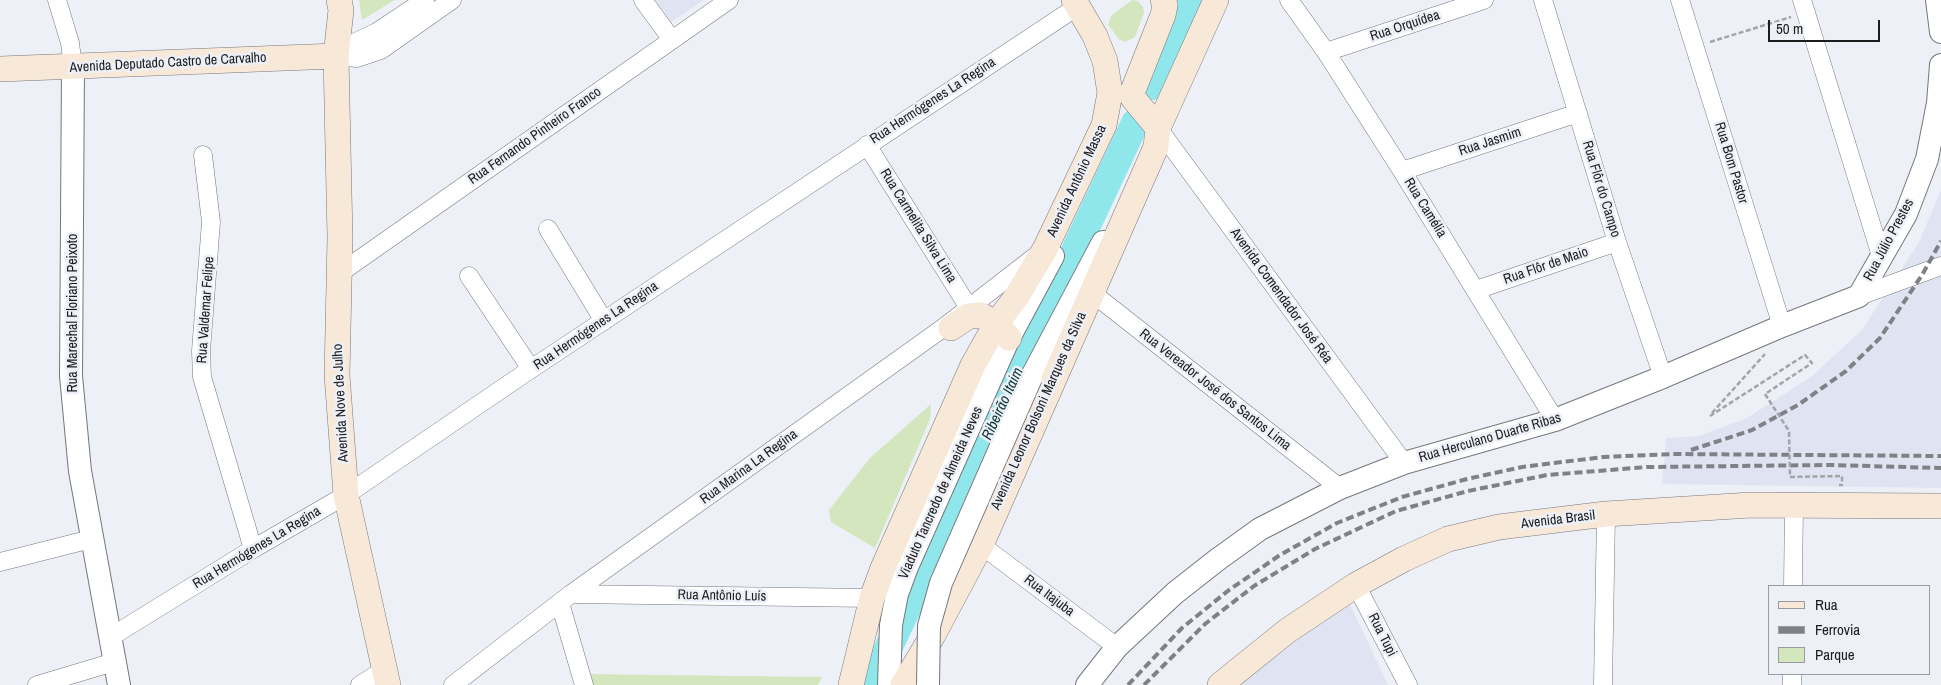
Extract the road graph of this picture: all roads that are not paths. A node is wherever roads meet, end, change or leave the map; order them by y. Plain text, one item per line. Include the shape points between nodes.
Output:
1 (57, 0) edge
2 (339, 0) edge
3 (425, 0) edge
4 (452, 0) edge
5 (643, 0) edge
6 (729, 0) edge
7 (1162, 0) edge
8 (1216, 0) edge
9 (1289, 0) edge
10 (1484, 0) edge
11 (1543, 0) edge
12 (1680, 0) edge
13 (1937, 0) edge
14 (1081, 2) edge
15 (1804, 6) edge
16 (1941, 32) edge
17 (672, 40) junction
18 (1326, 52) junction
19 (336, 56) junction
20 (1941, 65) edge
21 (73, 67) junction
22 (0, 69) edge
23 (1110, 93) junction
24 (1578, 113) junction
25 (1152, 121) junction
26 (867, 145) junction
27 (203, 155) dead end
28 (1402, 171) junction
29 (548, 228) dead end
30 (1617, 242) junction
31 (1882, 259) junction
32 (1040, 266) junction
33 (1941, 266) edge
34 (340, 273) junction
35 (469, 276) dead end
36 (1476, 290) junction
37 (1091, 292) junction
38 (1859, 296) junction
39 (969, 308) junction
40 (604, 321) junction
41 (1782, 326) junction
42 (947, 328) junction
43 (1003, 332) junction
44 (973, 365) junction
45 (531, 369) junction
46 (1663, 377) junction
47 (1555, 420) junction
48 (1404, 463) junction
49 (1340, 488) junction
50 (346, 495) junction
51 (1794, 504) junction
52 (1941, 506) edge
53 (1606, 514) junction
54 (91, 539) junction
55 (981, 545) junction
56 (253, 549) junction
57 (0, 562) edge
58 (1356, 585) junction
59 (1793, 585) edge
60 (872, 598) junction
61 (566, 599) junction
62 (109, 638) junction
63 (1117, 647) junction
64 (114, 662) junction
65 (386, 678) edge
66 (37, 685) edge
67 (118, 685) edge
68 (360, 685) edge
69 (453, 685) edge
70 (584, 685) edge
71 (851, 685) edge
72 (889, 685) edge
73 (903, 685) edge
74 (928, 685) edge
75 (1087, 685) edge
76 (1220, 685) edge
77 (1408, 685) edge
78 (1603, 685) edge

1 - 21 street, Rua Marechal Floriano Peixoto via 70,43
2 - 19 main road, Avenida Nove de Julho via 341,10
3 - 19 street
4 - 19 street via 381,50 357,58
5 - 17 street
6 - 17 street, Rua Fernando Pinheiro Franco
7 - 25 main road via 1165,5 1163,15 1132,94
8 - 25 main road, Avenida Leonor Bolsoni Marques da Silva
9 - 18 street, Rua Camélia
10 - 18 street, Rua Orquídea
11 - 24 street, Rua Flôr do Campo
12 - 41 street, Rua Bom Pastor
13 - 16 street
14 - 23 main road, Avenida Antônio Massa via 1105,61
14 - 26 street, Rua Hermógenes La Regina
15 - 31 street
17 - 34 street, Rua Fernando Pinheiro Franco
18 - 28 street, Rua Camélia
19 - 21 main road, Avenida Deputado Castro de Carvalho
19 - 34 main road, Avenida Nove de Julho
20 - 31 street, Rua Júlio Prestes via 1938,103 1927,159 1906,214
21 - 22 main road, Avenida Deputado Castro de Carvalho
21 - 54 street, Rua Marechal Floriano Peixoto via 71,376 80,471
23 - 32 main road, Avenida Antônio Massa via 1104,125
23 - 32 street via 1114,110 1107,142
24 - 28 street, Rua Jasmim
24 - 30 street, Rua Flôr do Campo
25 - 37 main road, Avenida Leonor Bolsoni Marques da Silva via 1156,147
25 - 48 street, Avenida Comendador José Réa
25 - 74 street, Avenida Leonor Bolsoni Marques da Silva, bridge via 1114,220 1031,378 941,583 929,626
26 - 39 street, Rua Carmelita Silva Lima
26 - 40 street, Rua Hermógenes La Regina
27 - 56 street, Rua Valdemar Felipe via 212,222 201,351 202,377
28 - 36 street, Rua Camélia
29 - 40 street
30 - 36 street, Rua Flôr de Maio
30 - 46 street, Rua Flôr do Campo
31 - 38 street, Rua Júlio Prestes
32 - 39 street, Rua Marina La Regina
32 - 43 main road
33 - 38 street, Rua Herculano Duarte Ribas
34 - 50 main road, Avenida Nove de Julho via 337,376
35 - 45 street
36 - 47 street, Rua Camélia
37 - 49 street, Rua Vereador José dos Santos Lima
37 - 55 main road, Avenida Leonor Bolsoni Marques da Silva
38 - 41 street, Rua Herculano Duarte Ribas
39 - 42 street, Rua Marina La Regina
40 - 45 street, Rua Hermógenes La Regina
41 - 46 street, Rua Herculano Duarte Ribas
42 - 43 main road via 975,315 988,318
42 - 44 main road via 964,340
42 - 61 street, Rua Marina La Regina
43 - 44 main road
43 - 72 street, Viaduto Tancredo de Almeida Neves via 1000,364 897,594 891,625
44 - 60 main road
45 - 50 street, Rua Hermógenes La Regina
46 - 47 street, Rua Herculano Duarte Ribas
47 - 48 street, Rua Herculano Duarte Ribas
48 - 49 street, Rua Herculano Duarte Ribas
49 - 63 street, Rua Herculano Duarte Ribas via 1260,529 1175,592
50 - 56 street, Rua Hermógenes La Regina
50 - 65 main road, Avenida Nove de Julho
51 - 52 main road, Avenida Brasil
51 - 53 main road, Avenida Brasil
51 - 59 street
53 - 58 main road, Avenida Brasil via 1499,527 1448,539
53 - 78 street
54 - 57 street
54 - 62 street, Rua Marechal Floriano Peixoto
55 - 63 street, Rua Itajuba
55 - 73 main road, Avenida Leonor Bolsoni Marques da Silva
56 - 62 street, Rua Hermógenes La Regina
58 - 76 main road, Avenida Brasil via 1287,631
58 - 77 street, Rua Tupi
60 - 61 street, Rua Antônio Luís
60 - 71 main road
61 - 69 street, Rua Marina La Regina
61 - 70 street
62 - 64 street, Rua Marechal Floriano Peixoto
63 - 75 street, Rua Herculano Duarte Ribas
64 - 66 street
64 - 67 street, Rua Marechal Floriano Peixoto
65 - 68 street

